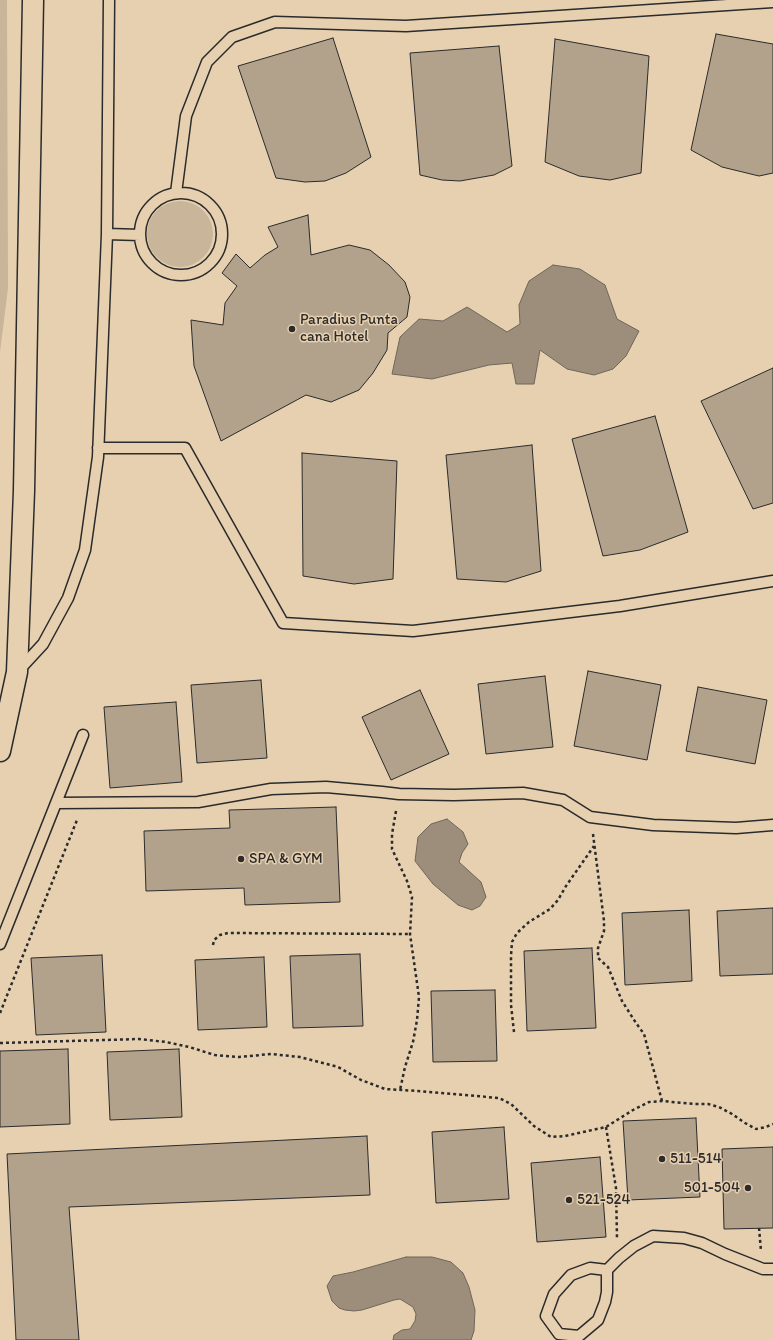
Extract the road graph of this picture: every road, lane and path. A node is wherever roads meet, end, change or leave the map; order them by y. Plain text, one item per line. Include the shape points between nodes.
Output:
1 (33, 0) edge
2 (109, 0) edge
3 (773, 2) edge
4 (176, 193) junction
5 (107, 234) junction
6 (140, 235) junction
7 (98, 448) junction
8 (773, 581) edge
9 (17, 672) junction
10 (83, 735) dead end
11 (0, 750) edge
12 (399, 794) junction
13 (56, 803) junction
14 (83, 804) junction
15 (590, 817) junction
16 (773, 825) edge
17 (594, 846) junction
18 (410, 934) junction
19 (0, 944) edge
20 (213, 945) dead end
21 (0, 1013) edge
22 (514, 1032) dead end
23 (0, 1043) edge
24 (400, 1090) junction
25 (662, 1101) junction
26 (773, 1124) edge
27 (606, 1127) junction
28 (619, 1258) junction
29 (773, 1269) edge
30 (606, 1270) junction

1 - 9 street via 24,491
2 - 5 lane
3 - 4 lane via 406,26 275,22 232,37 207,62 186,116
4 - 6 lane via 165,196 146,212 141,223
4 - 6 lane via 202,198 212,207 219,218 222,231 222,244 217,256 208,266 196,273 184,276 170,274 158,269 149,260 142,248
5 - 6 lane
5 - 7 lane
7 - 8 lane via 185,448 283,623 413,631 620,606
7 - 9 lane via 84,550 68,598 43,644
9 - 11 street
10 - 13 lane
12 - 14 lane via 326,787 271,789 198,802
12 - 15 lane via 524,793 563,800
12 - 18 path via 392,849 412,897
13 - 14 lane
13 - 19 lane
14 - 21 path
15 - 16 lane via 653,825 736,828
15 - 17 path
17 - 22 path via 558,900 550,909 529,922 517,933 512,942 511,1005
17 - 25 path via 604,921 598,958 608,967 622,1001 644,1034
18 - 20 path via 228,934 214,940
18 - 24 path via 419,997 413,1042
23 - 24 path via 139,1039 166,1042 215,1055 239,1057 271,1054 300,1057 338,1067 361,1080 385,1089
24 - 27 path via 499,1098 511,1104 534,1126 551,1137
25 - 26 path via 719,1107 756,1129
25 - 27 path via 649,1102
27 - 28 path via 616,1188
28 - 29 lane via 653,1236 668,1236 702,1243 763,1269
28 - 30 lane
30 - 30 lane via 590,1268 571,1275 554,1294 546,1316 559,1334 579,1336 598,1320 607,1292

